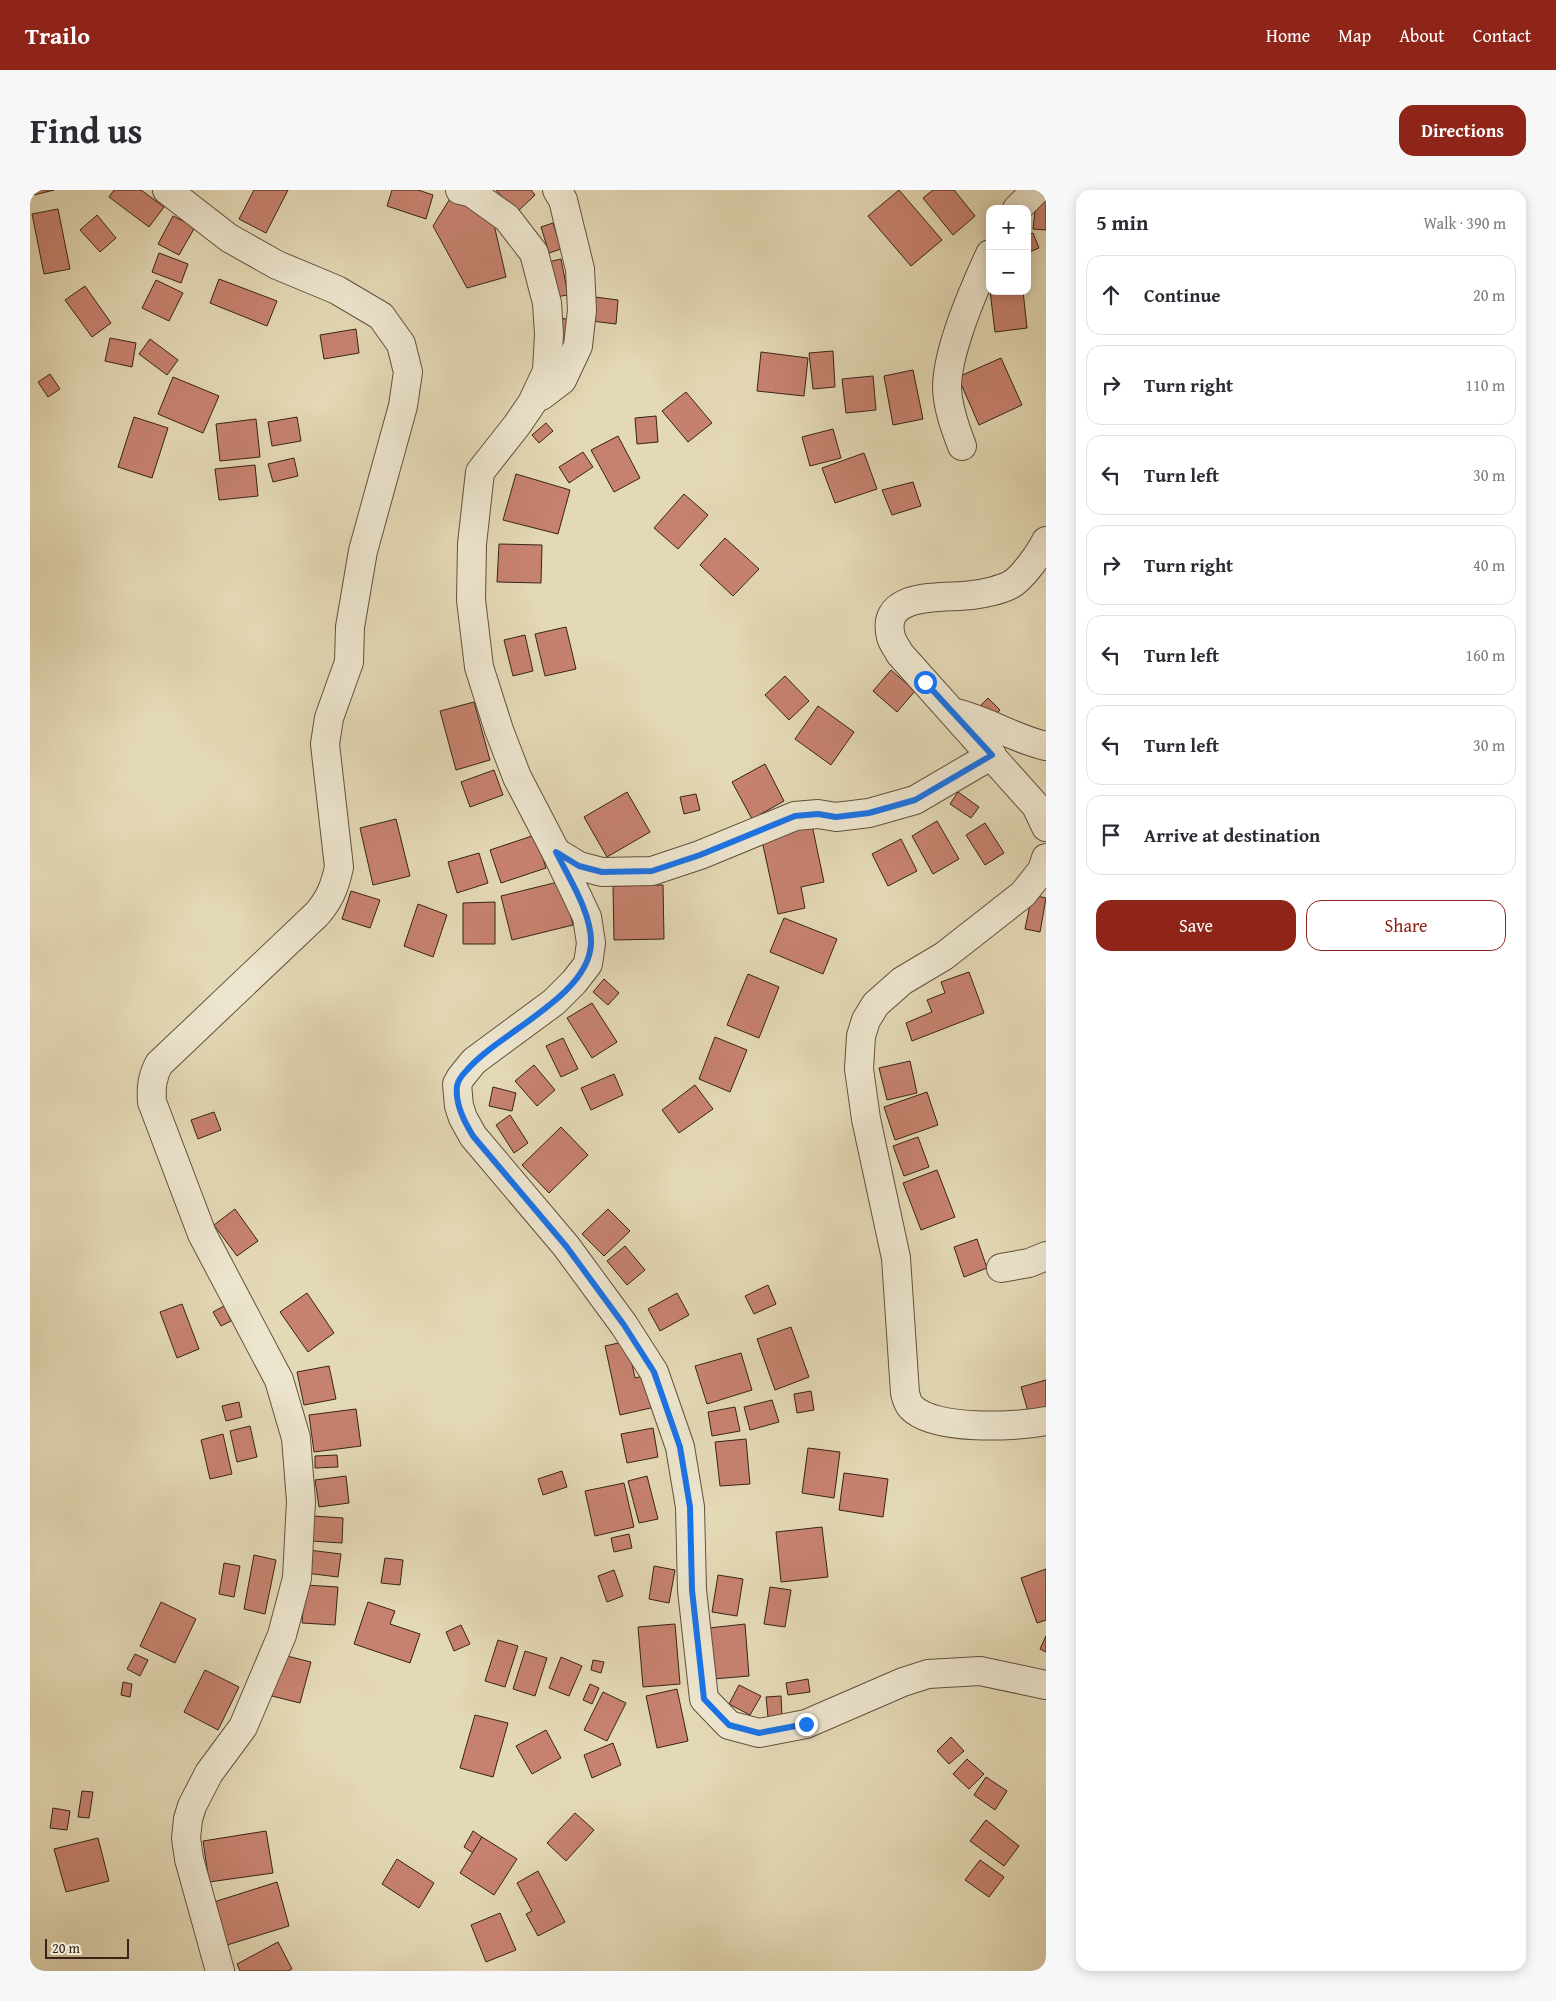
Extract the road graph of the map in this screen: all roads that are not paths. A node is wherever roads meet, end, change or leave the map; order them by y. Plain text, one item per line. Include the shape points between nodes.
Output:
1 (168, 190) edge
2 (460, 190) edge
3 (558, 190) edge
4 (1036, 190) edge
5 (1021, 205) edge
6 (986, 263) edge
7 (532, 403) junction
8 (962, 446) dead end
9 (1046, 541) edge
10 (955, 713) junction
11 (1046, 746) edge
12 (992, 755) junction
13 (1046, 827) edge
14 (556, 852) junction
15 (1046, 858) edge
16 (1046, 1256) edge
17 (1000, 1268) dead end
18 (1046, 1421) edge
19 (1046, 1685) edge
20 (220, 1971) edge

1 - 20 street via 229,238 276,266 337,290 381,316 401,344 408,372 403,406 363,551 350,627 349,662 329,718 325,744 339,867 336,885 328,902 317,914 159,1064 151,1086 152,1102 202,1234 279,1380 296,1438 300,1483 297,1578 282,1635 243,1727 209,1773 188,1818 189,1859
2 - 7 street via 472,193 507,218 534,253 547,303 549,334 547,371
3 - 7 street via 580,269 582,310 578,346 562,380
4 - 5 street
6 - 8 street via 960,333 948,378 953,422
7 - 14 street via 480,472 471,600 479,667 499,730 517,777
9 - 10 street via 1038,556 1010,585 974,595 909,601 896,608 890,620 891,637 900,654
10 - 11 street via 975,717 1019,739
10 - 12 street
12 - 13 street via 1036,806
12 - 14 street via 915,800 869,813 836,817 818,814 795,816 652,871 602,872 579,866
14 - 19 street via 587,917 591,943 588,964 554,1002 474,1061 457,1084 459,1106 473,1136 566,1246 654,1372 680,1447 690,1507 692,1590 704,1699 729,1725 759,1733 806,1724 928,1674 980,1671
15 - 18 street via 1042,870 1023,894 944,956 902,981 876,1004 861,1036 859,1069 866,1119 896,1258 905,1393 910,1406 924,1416 957,1424 994,1427
16 - 17 street

